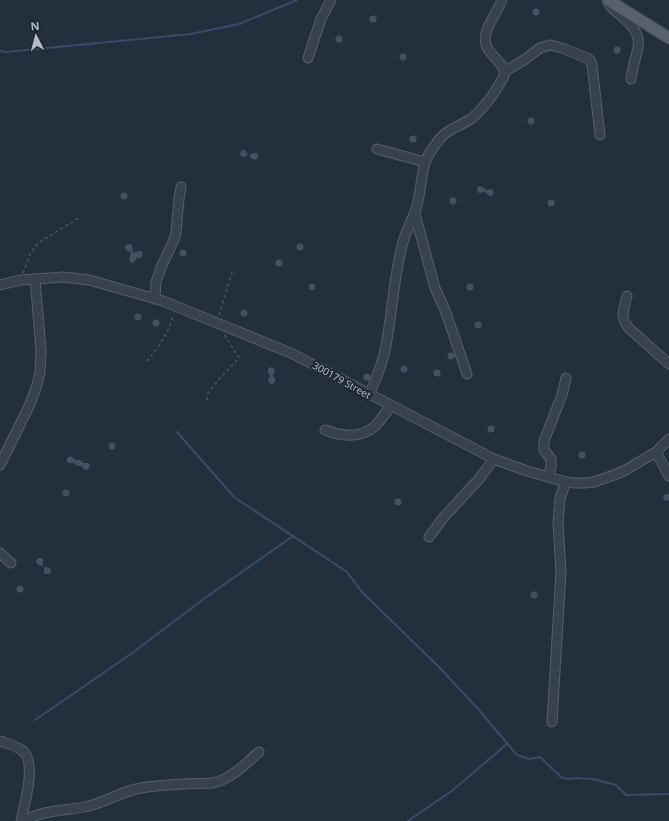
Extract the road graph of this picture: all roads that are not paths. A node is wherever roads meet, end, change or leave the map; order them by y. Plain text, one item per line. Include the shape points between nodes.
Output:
1 (331, 0) edge
2 (502, 0) edge
3 (607, 0) edge
4 (669, 38) edge
5 (308, 58) dead end
6 (505, 71) junction
7 (631, 79) dead end
8 (600, 135) dead end
9 (377, 149) dead end
10 (425, 162) junction
11 (182, 187) dead end
12 (415, 214) junction
13 (35, 279) junction
14 (0, 284) edge
15 (627, 296) dead end
16 (155, 299) junction
17 (669, 364) edge
18 (467, 374) dead end
19 (566, 378) dead end
20 (370, 395) junction
21 (391, 406) junction
22 (325, 430) dead end
23 (669, 439) edge
24 (656, 452) junction
25 (494, 459) junction
26 (0, 465) edge
27 (669, 476) edge
28 (548, 477) junction
29 (566, 482) junction
30 (429, 537) dead end
31 (0, 553) edge
32 (11, 564) dead end
33 (552, 722) dead end
34 (0, 741) edge
35 (259, 752) dead end
36 (21, 821) edge
37 (24, 821) edge

1 - 5 street via 321,19
2 - 6 street via 485,38 489,51
3 - 4 main road
3 - 7 street via 631,25 639,40
6 - 8 street via 540,48 550,45 590,60
6 - 10 street via 503,80 484,106 465,123 444,134
9 - 10 street
10 - 12 street
11 - 16 street via 176,232 156,282
12 - 18 street via 435,288
12 - 20 street via 401,249 384,354
13 - 14 street, 300179 Street
13 - 16 street, 300179 Street via 63,277 89,280
13 - 26 street via 41,350 40,372 30,404
15 - 17 street via 623,310 624,322
16 - 20 street, 300179 Street via 293,354
19 - 28 street via 544,441 544,450 551,459
20 - 21 street, 300179 Street
21 - 22 street via 376,425 361,434 344,435
21 - 25 street, 300179 Street
23 - 24 street, 300179 Street
24 - 27 street
24 - 29 street, 300179 Street via 624,470 594,482
25 - 28 street, 300179 Street
25 - 30 street
28 - 29 street, 300179 Street
29 - 33 street via 560,498 558,523 561,572
31 - 32 street
34 - 36 street via 22,751 29,763
35 - 37 street via 234,774 219,781 141,788 89,806 43,813

